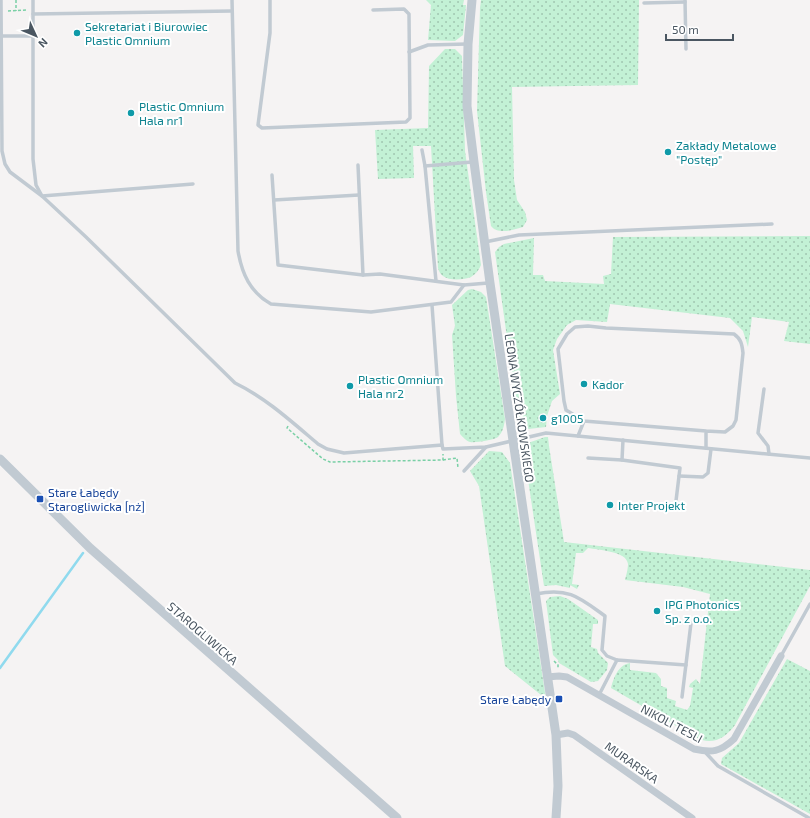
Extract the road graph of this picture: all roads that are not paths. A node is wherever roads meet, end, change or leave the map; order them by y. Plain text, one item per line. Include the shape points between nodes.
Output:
1 (1, 0) edge
2 (34, 0) edge
3 (232, 0) edge
4 (270, 0) edge
5 (472, 0) edge
6 (685, 1) edge
7 (644, 3) dead end
8 (373, 10) dead end
9 (232, 11) junction
10 (33, 16) junction
11 (1, 36) junction
12 (33, 36) junction
13 (468, 44) junction
14 (686, 49) dead end
15 (409, 52) junction
16 (1, 102) edge
17 (422, 150) dead end
18 (474, 162) junction
19 (358, 165) dead end
20 (425, 166) junction
21 (272, 175) dead end
22 (192, 184) dead end
23 (359, 195) junction
24 (42, 196) junction
25 (274, 200) junction
26 (772, 224) dead end
27 (484, 242) junction
28 (362, 275) junction
29 (436, 281) junction
30 (490, 283) junction
31 (464, 285) junction
32 (432, 305) junction
33 (764, 389) dead end
34 (584, 421) junction
35 (706, 431) junction
36 (578, 436) junction
37 (623, 440) junction
38 (513, 441) junction
39 (442, 445) junction
40 (486, 447) junction
41 (706, 448) junction
42 (711, 449) junction
43 (769, 454) junction
44 (588, 458) dead end
45 (810, 458) edge
46 (0, 459) edge
47 (622, 460) junction
48 (464, 471) dead end
49 (679, 476) junction
50 (675, 509) dead end
51 (535, 594) junction
52 (810, 604) edge
53 (692, 623) dead end
54 (781, 656) joint
55 (617, 660) junction
56 (686, 665) junction
57 (547, 677) junction
58 (599, 695) junction
59 (682, 697) dead end
60 (556, 735) junction
61 (704, 751) junction
62 (397, 818) edge
63 (556, 818) edge
64 (692, 818) edge
65 (809, 818) edge

1 - 11 lane
2 - 10 lane
3 - 9 lane
4 - 15 lane via 270,33 258,125 262,128 406,122 410,118
5 - 13 street, LEONA WYCZÓŁKOWSKIEGO
6 - 7 lane
6 - 14 lane
8 - 15 lane via 404,9 409,14
9 - 10 lane
9 - 32 lane via 238,251 241,266 251,288 271,304 280,305 371,312
10 - 12 lane
11 - 12 lane
11 - 16 lane
12 - 24 lane via 33,159 36,184
13 - 15 lane via 428,45
13 - 18 street, LEONA WYCZÓŁKOWSKIEGO via 467,106
16 - 24 lane via 2,152 5,164 10,172
17 - 20 lane
18 - 20 lane
18 - 27 street, LEONA WYCZÓŁKOWSKIEGO
19 - 23 lane
20 - 29 lane
21 - 25 lane
22 - 24 lane
23 - 25 lane
23 - 28 lane
24 - 39 lane via 235,383 272,405 318,444 344,453
25 - 28 lane via 278,265
26 - 27 lane via 519,235
27 - 30 street, LEONA WYCZÓŁKOWSKIEGO
28 - 29 lane via 380,274
29 - 31 lane
30 - 31 lane
30 - 38 street, LEONA WYCZÓŁKOWSKIEGO
31 - 32 lane via 451,302
32 - 39 lane
33 - 43 lane via 758,433 768,446
34 - 35 lane
34 - 35 lane via 566,410 558,349 567,334 575,327 734,334 742,343 743,353 736,420 725,432
34 - 36 lane
35 - 41 lane
36 - 37 lane
36 - 38 lane via 546,433
37 - 41 lane
37 - 47 lane
38 - 40 lane
38 - 51 street, LEONA WYCZÓŁKOWSKIEGO
39 - 40 lane via 443,449
40 - 48 lane
41 - 42 lane
42 - 43 lane
42 - 49 lane via 708,473 703,477
43 - 45 lane
44 - 47 lane
46 - 62 street, STAROGLIWICKA via 90,548
47 - 49 lane via 680,468
49 - 50 lane
51 - 55 lane via 571,593 605,616 602,650 607,656
51 - 57 street, LEONA WYCZÓŁKOWSKIEGO
52 - 54 lane, NIKOLI TESLI
53 - 56 lane
54 - 61 street, NIKOLI TESLI via 734,739 726,747
55 - 56 lane
55 - 58 lane
56 - 59 lane
57 - 58 street, NIKOLI TESLI via 567,677
57 - 60 street, LEONA WYCZÓŁKOWSKIEGO
58 - 61 street, NIKOLI TESLI via 694,749
60 - 63 street, LEONA WYCZÓŁKOWSKIEGO
60 - 64 street, MURARSKA via 574,735
61 - 65 lane via 718,766

